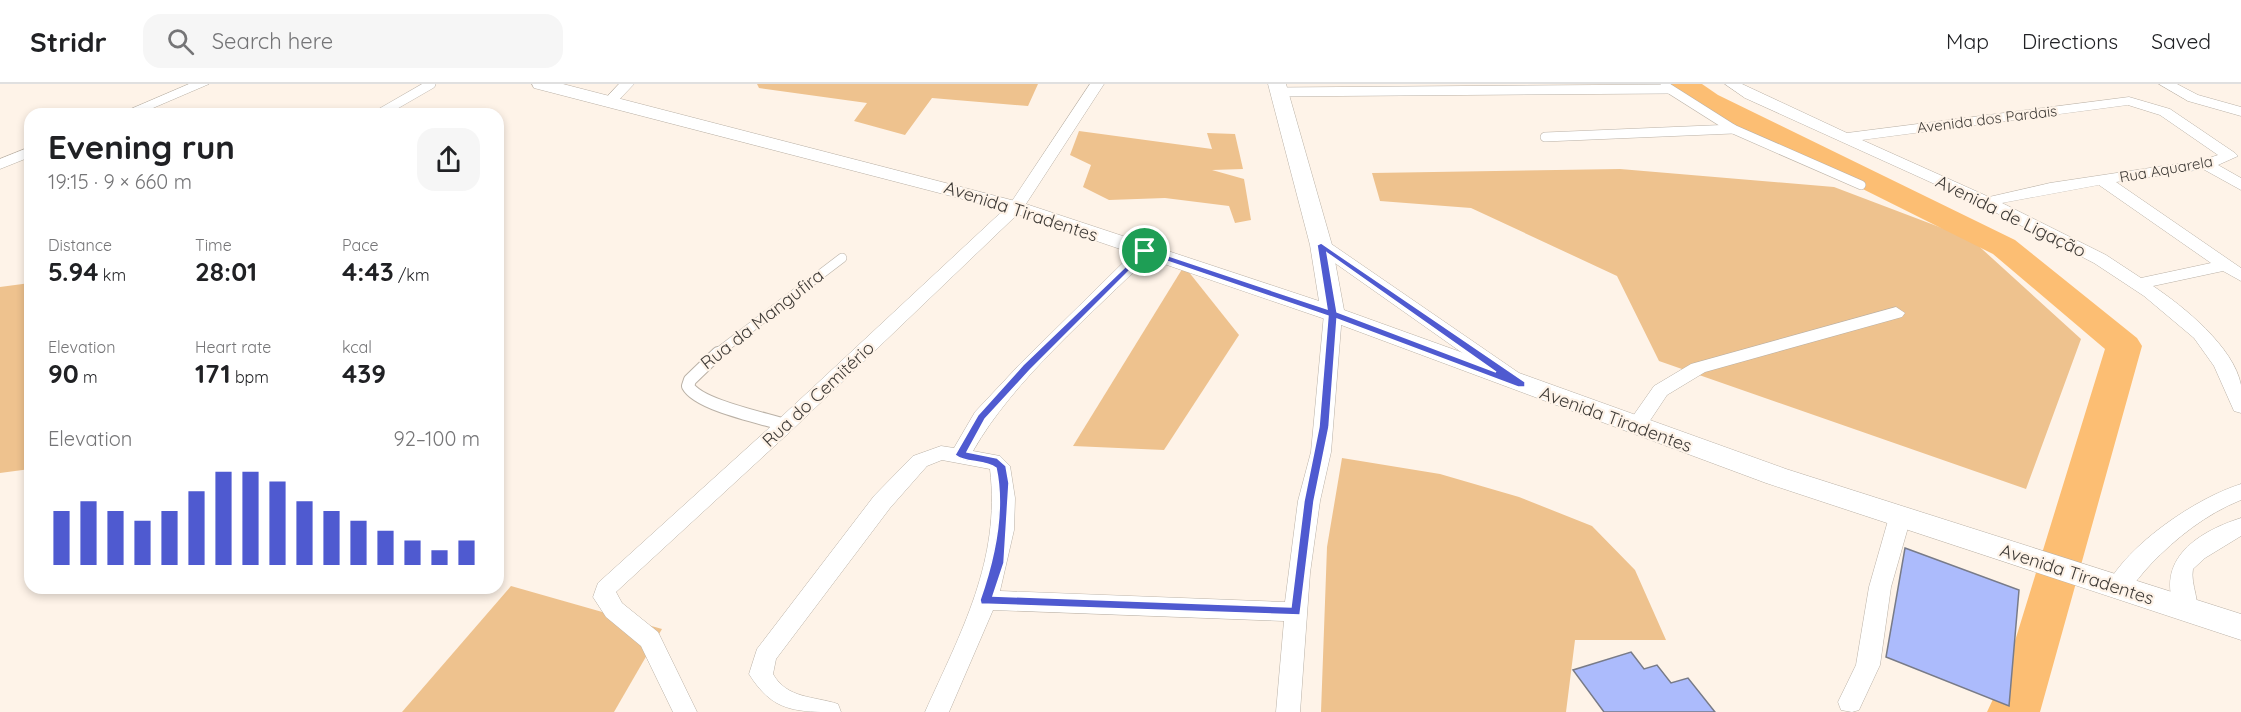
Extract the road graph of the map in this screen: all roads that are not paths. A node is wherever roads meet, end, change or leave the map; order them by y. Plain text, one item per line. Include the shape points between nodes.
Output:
1 (202, 84) edge
2 (431, 84) edge
3 (541, 84) edge
4 (627, 84) edge
5 (1097, 84) edge
6 (2166, 84) edge
7 (1736, 85) edge
8 (1666, 86) edge
9 (1277, 88) edge
10 (610, 101) junction
11 (2129, 101) joint
12 (141, 108) edge
13 (389, 108) edge
14 (2241, 112) edge
15 (1733, 129) junction
16 (1545, 137) dead end
17 (1844, 138) junction
18 (24, 154) edge
19 (0, 164) edge
20 (2205, 164) junction
21 (2102, 180) junction
22 (1861, 185) dead end
23 (2241, 185) edge
24 (1987, 202) junction
25 (1016, 207) junction
26 (1321, 245) junction
27 (1145, 251) junction
28 (842, 258) dead end
29 (2234, 270) edge
30 (2138, 284) junction
31 (1896, 313) dead end
32 (1332, 314) junction
33 (1521, 384) junction
34 (2241, 406) edge
35 (785, 426) junction
36 (1636, 426) junction
37 (960, 455) junction
38 (2241, 492) edge
39 (1900, 517) junction
40 (2186, 523) junction
41 (2241, 526) edge
42 (2213, 542) junction
43 (2105, 583) junction
44 (985, 600) junction
45 (2187, 610) junction
46 (1296, 612) junction
47 (2241, 627) edge
48 (1850, 702) dead end
49 (685, 712) edge
50 (829, 712) edge
51 (937, 712) edge
52 (1288, 712) edge

1 - 12 street
2 - 13 lane
3 - 10 street, Avenida Tiradentes
4 - 10 street
5 - 25 street, Rua do Cemitério
6 - 14 street via 2193,98
7 - 17 street, Avenida de Ligação
8 - 9 lane
8 - 15 lane
9 - 26 street
10 - 25 street, Avenida Tiradentes
11 - 17 street, Avenida dos Pardais
11 - 20 street, Rua Aquarela via 2165,112 2230,156
15 - 16 lane
15 - 22 lane
17 - 24 street, Avenida de Ligação
18 - 19 street
20 - 21 street, Rua Aquarela
20 - 23 street
21 - 24 street, Rua Aquarela
21 - 29 street
24 - 30 street, Avenida de Ligação via 2100,259
25 - 27 street, Avenida Tiradentes
25 - 35 street, Rua do Cemitério
26 - 32 street
26 - 33 street
27 - 32 street, Avenida Tiradentes
27 - 37 street via 982,417
28 - 35 lane, Rua da Mangufira via 705,363 690,380 692,393 704,400
29 - 30 street
30 - 34 street, Avenida de Ligação via 2201,334 2223,365
31 - 36 street via 1698,369 1653,395
32 - 33 street, Avenida Tiradentes
32 - 46 street via 1324,427 1309,501
33 - 36 street, Avenida Tiradentes
35 - 49 street, Rua do Cemitério via 605,591 606,602 650,639
36 - 39 street, Avenida Tiradentes
37 - 44 street via 993,461 1000,466 1004,483 999,563
37 - 50 street via 941,453 920,461 882,502 765,656 761,674 771,693 783,702
38 - 40 street
39 - 43 street, Avenida Tiradentes
39 - 48 street via 1878,596 1869,664 1860,690
40 - 42 street
40 - 43 street
41 - 42 street
42 - 45 street via 2183,565
43 - 45 street, Avenida Tiradentes
44 - 46 street
44 - 51 street
45 - 47 street, Avenida Tiradentes
46 - 52 street

